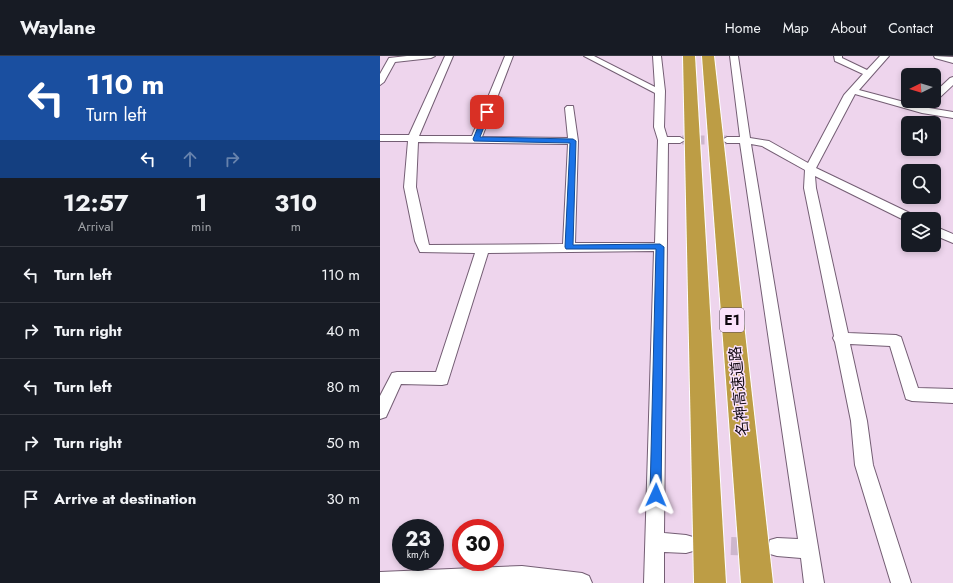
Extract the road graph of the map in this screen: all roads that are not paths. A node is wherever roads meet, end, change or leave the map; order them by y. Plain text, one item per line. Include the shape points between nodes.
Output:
1 (431, 56) edge
2 (449, 56) edge
3 (508, 56) edge
4 (588, 56) edge
5 (657, 56) edge
6 (688, 56) edge
7 (708, 56) edge
8 (734, 56) edge
9 (838, 56) edge
10 (885, 56) edge
11 (938, 56) edge
12 (394, 58) edge
13 (953, 60) edge
14 (869, 74) junction
15 (953, 80) edge
16 (380, 82) edge
17 (660, 91) junction
18 (853, 91) junction
19 (941, 91) edge
20 (570, 108) dead end
21 (922, 110) joint
22 (953, 115) edge
23 (380, 138) edge
24 (414, 138) junction
25 (476, 139) junction
26 (663, 140) junction
27 (680, 140) tunnel mouth
28 (727, 140) tunnel mouth
29 (745, 140) junction
30 (573, 141) junction
31 (810, 169) junction
32 (901, 214) edge
33 (941, 233) edge
34 (953, 239) edge
35 (569, 247) junction
36 (660, 247) junction
37 (483, 248) junction
38 (840, 338) junction
39 (953, 396) edge
40 (380, 412) edge
41 (655, 542) junction
42 (686, 544) dead end
43 (777, 547) dead end
44 (809, 549) junction
45 (380, 582) edge
46 (582, 583) edge
47 (654, 583) edge
48 (710, 583) edge
49 (757, 583) edge
50 (814, 583) edge
51 (901, 583) edge

1 - 12 street
2 - 24 street
3 - 25 street
4 - 17 street
5 - 17 street
6 - 48 highway, E1
7 - 49 highway, 名神高速道路 / E1
8 - 29 street
9 - 14 street via 838,59
10 - 14 street
11 - 13 street
12 - 16 street
14 - 18 street
15 - 19 street
17 - 26 street via 660,127
18 - 21 street
18 - 31 street
20 - 30 street
21 - 22 street
23 - 24 street
24 - 25 street
24 - 37 street via 410,187 424,249
25 - 30 street
26 - 27 street
26 - 36 street
28 - 29 street
29 - 31 street via 765,143
29 - 44 street
30 - 35 street
31 - 32 street
31 - 38 street via 810,188
33 - 34 street
35 - 36 street
35 - 37 street
36 - 41 street
37 - 40 street via 442,379 397,378
38 - 39 street via 896,341 912,394
38 - 51 street via 858,421 864,465
41 - 42 street
41 - 47 street
43 - 44 street
44 - 50 street
45 - 46 street via 522,576

